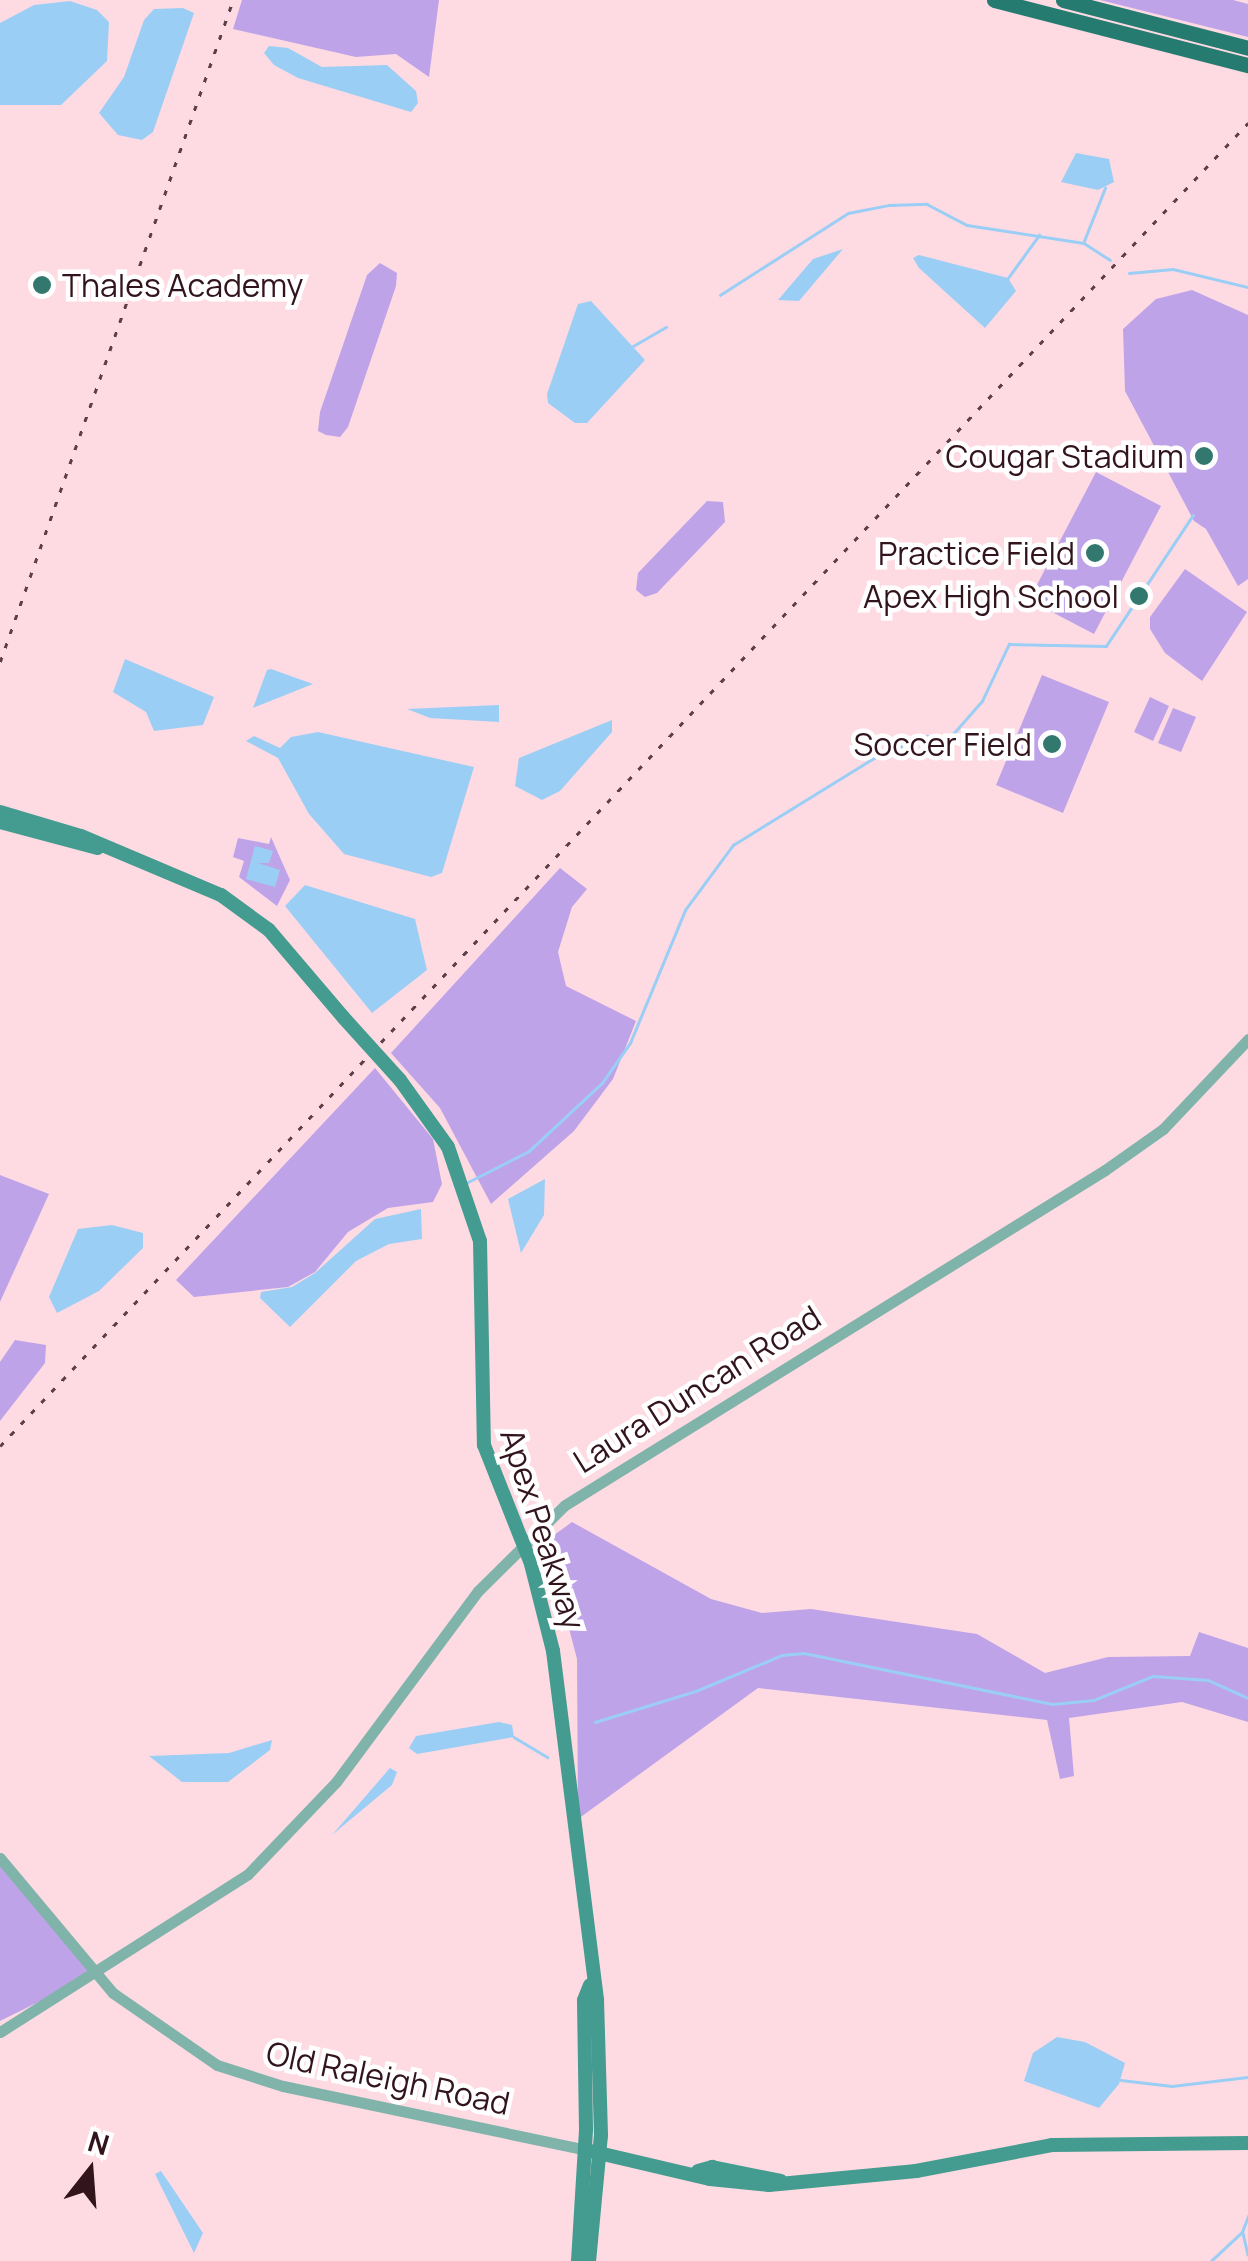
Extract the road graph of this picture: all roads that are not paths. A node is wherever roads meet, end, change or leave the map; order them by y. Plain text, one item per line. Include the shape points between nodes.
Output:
1 (994, 0) edge
2 (1063, 0) edge
3 (1248, 48) edge
4 (1248, 66) edge
5 (0, 812) edge
6 (0, 822) edge
7 (98, 848) junction
8 (1248, 1040) edge
9 (522, 1543) junction
10 (0, 1858) edge
11 (96, 1974) junction
12 (0, 2032) edge
13 (1248, 2144) edge
14 (593, 2152) junction
15 (578, 2261) edge
16 (589, 2261) edge

1 - 4 highway
2 - 3 highway
5 - 7 main road, Apex Peakway
6 - 7 main road, Apex Peakway
7 - 9 main road, Apex Peakway, bridge via 221,895 269,930 400,1080 448,1146 480,1241 486,1303 480,1426 494,1484
8 - 9 street, Laura Duncan Road via 1186,1108 1118,1161 579,1495
9 - 11 street, Laura Duncan Road via 449,1625 308,1814 232,1886
9 - 14 main road, Apex Peakway via 542,1598 564,1715 590,1985 584,2000
10 - 11 street, Old Raleigh Road
11 - 12 street, Laura Duncan Road
11 - 14 street, Old Raleigh Road via 152,2024 233,2071
13 - 14 main road, Old Raleigh Road via 1091,2142 916,2172 781,2181
14 - 15 main road, Apex Peakway
14 - 16 main road, Apex Peakway

